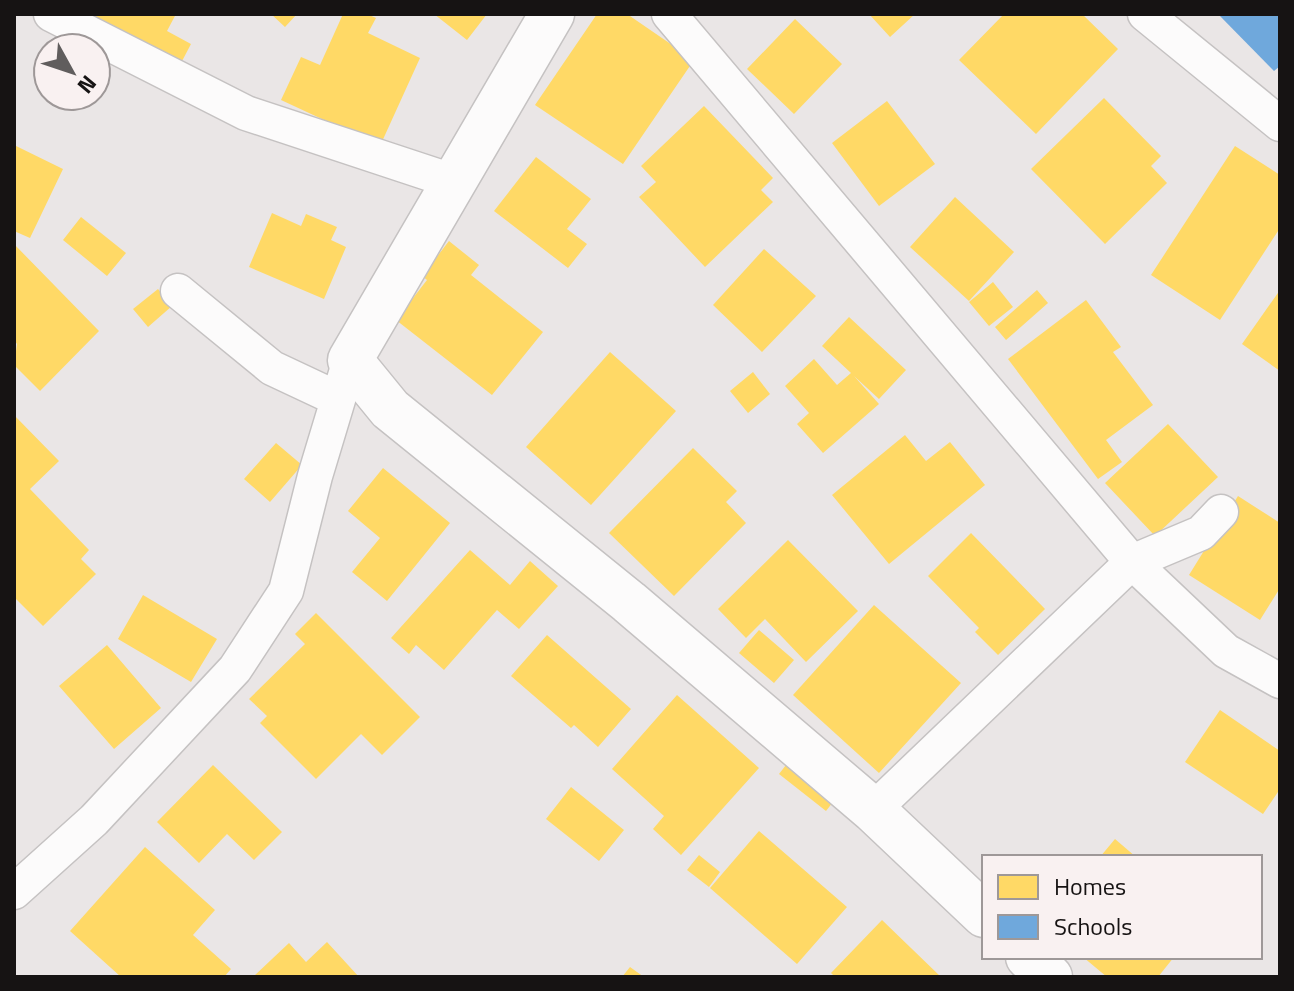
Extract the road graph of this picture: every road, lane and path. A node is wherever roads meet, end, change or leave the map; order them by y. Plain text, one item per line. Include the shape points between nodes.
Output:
1 (51, 14) edge
2 (552, 14) edge
3 (669, 14) edge
4 (1145, 14) edge
5 (1280, 124) edge
6 (455, 182) junction
7 (178, 291) dead end
8 (344, 380) junction
9 (1221, 512) dead end
10 (1132, 562) junction
11 (1280, 681) edge
12 (873, 810) junction
13 (14, 892) edge
14 (982, 913) edge
15 (1030, 959) edge
16 (1050, 977) edge

1 - 6 street via 246,113
2 - 6 street
3 - 10 street
4 - 5 street
6 - 8 street
7 - 8 street via 272,368
8 - 12 street via 390,409 629,602
8 - 13 street via 286,591 235,669 94,820
9 - 10 street via 1201,533
10 - 11 street via 1226,651
10 - 12 street
12 - 14 street
15 - 16 street

